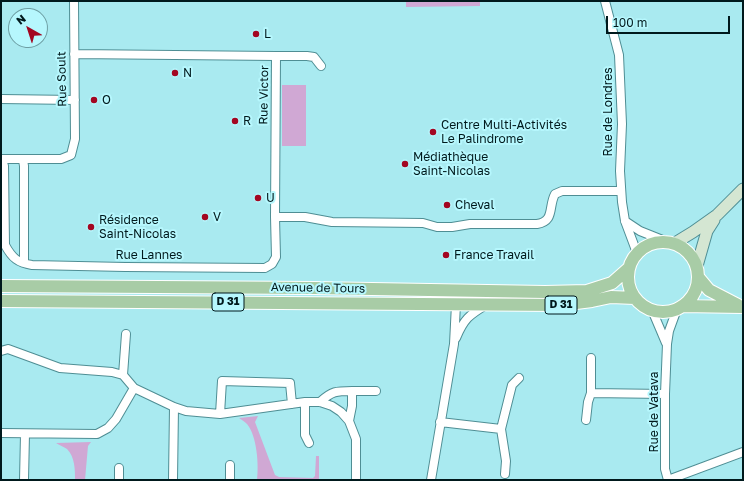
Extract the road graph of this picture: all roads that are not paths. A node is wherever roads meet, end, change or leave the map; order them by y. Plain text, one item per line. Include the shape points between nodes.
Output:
1 (74, 1) edge
2 (606, 2) edge
3 (74, 54) junction
4 (276, 56) junction
5 (321, 66) dead end
6 (1, 99) edge
7 (75, 100) junction
8 (2, 159) edge
9 (23, 160) junction
10 (743, 189) edge
11 (620, 191) junction
12 (717, 215) junction
13 (275, 217) junction
14 (625, 221) junction
15 (3, 229) edge
16 (670, 242) junction
17 (637, 253) junction
18 (24, 264) junction
19 (272, 264) joint
20 (697, 266) junction
21 (629, 268) junction
22 (699, 278) junction
23 (1, 286) edge
24 (545, 292) junction
25 (635, 298) junction
26 (1, 301) edge
27 (456, 304) junction
28 (487, 304) junction
29 (742, 307) edge
30 (680, 308) junction
31 (652, 310) junction
32 (126, 334) dead end
33 (454, 344) junction
34 (667, 344) junction
35 (1, 351) edge
36 (592, 358) dead end
37 (123, 375) junction
38 (519, 378) dead end
39 (134, 388) junction
40 (352, 391) junction
41 (376, 391) dead end
42 (591, 393) junction
43 (664, 394) junction
44 (305, 402) junction
45 (320, 402) junction
46 (292, 404) junction
47 (174, 407) junction
48 (220, 414) junction
49 (586, 420) dead end
50 (349, 421) junction
51 (440, 422) junction
52 (501, 429) junction
53 (1, 433) edge
54 (25, 434) junction
55 (308, 443) dead end
56 (743, 452) edge
57 (230, 465) dead end
58 (119, 468) dead end
59 (505, 474) dead end
60 (24, 480) edge
61 (119, 480) edge
62 (173, 480) edge
63 (230, 480) edge
64 (356, 480) edge
65 (431, 480) edge
66 (668, 480) edge

1 - 3 street, Rue Soult
2 - 11 street, Rue de Londres via 619,55 622,124
3 - 4 street, Rue Victor
3 - 7 street, Rue Soult
4 - 5 street via 307,56 314,58
4 - 13 street, Rue Victor
6 - 7 street
7 - 9 street, Rue Soult via 75,139 71,155 62,159
8 - 9 street
8 - 15 street
9 - 18 street
10 - 12 street
11 - 13 street via 562,191 555,194 552,200 548,220 537,224 437,227 423,223 332,222 305,217
11 - 14 street, Rue de Londres
12 - 16 street via 694,232
12 - 20 street via 707,231
13 - 19 street, Rue Victor via 276,257
14 - 16 street via 640,231
14 - 17 street, Rue de Londres
15 - 18 street via 4,245 10,256
16 - 17 main road via 654,242
16 - 20 main road via 685,248
17 - 21 main road
18 - 19 street, Rue Lannes via 266,268
20 - 22 main road
21 - 24 main road, Avenue de Tours via 612,283 586,291
21 - 25 main road via 628,284
22 - 29 main road via 709,290
22 - 30 main road via 694,294
23 - 24 main road, Avenue de Tours
24 - 27 street via 476,295
25 - 28 main road, Avenue de Tours / D 31 via 611,297 560,305
25 - 31 main road
26 - 27 main road, Avenue de Tours / D 31
27 - 28 main road, Avenue de Tours / D 31
27 - 33 street
28 - 33 street via 463,322
29 - 30 main road
30 - 31 main road via 660,312
30 - 34 street, Rue de Vatava via 669,331
31 - 34 street, Rue de Vatava
32 - 37 street
33 - 51 street
34 - 43 street, Rue de Vatava
35 - 37 street via 8,349 60,368
36 - 42 street
37 - 39 street
38 - 52 street via 512,385
39 - 47 street
39 - 54 street via 116,419 108,428 97,434
40 - 41 street
40 - 45 street via 337,391
40 - 50 street
42 - 43 street
42 - 49 street
43 - 66 street, Rue de Vatava via 665,469
44 - 45 street
44 - 46 street
44 - 55 street via 305,435
45 - 50 street via 332,406
46 - 48 street
46 - 48 street via 290,382 222,381
47 - 48 street via 186,411
47 - 62 street
50 - 64 street via 356,439
51 - 52 street
51 - 65 street
52 - 59 street via 506,461
53 - 54 street
54 - 60 street
56 - 66 street
57 - 63 street
58 - 61 street

